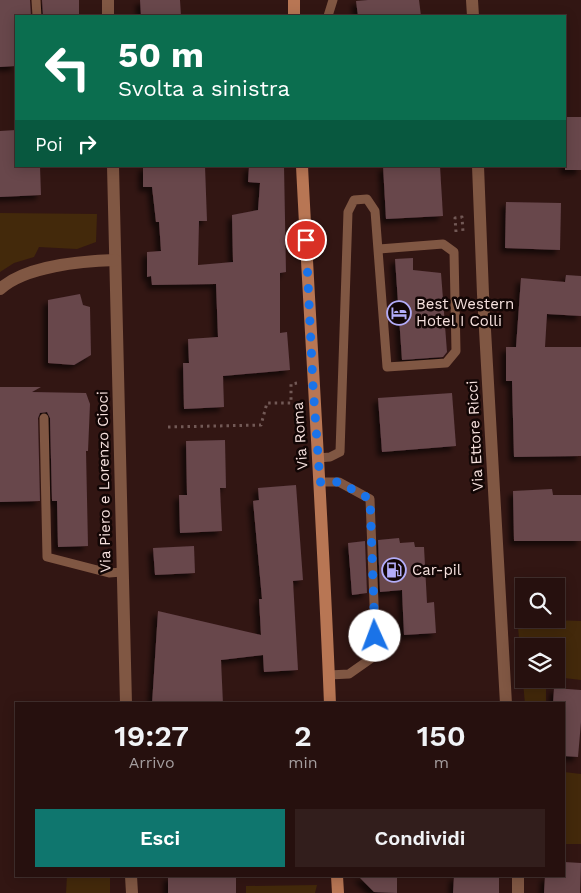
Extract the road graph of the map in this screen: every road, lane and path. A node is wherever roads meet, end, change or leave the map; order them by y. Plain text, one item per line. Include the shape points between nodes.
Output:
1 (36, 0) edge
2 (108, 0) edge
3 (294, 0) edge
4 (333, 0) edge
5 (472, 0) edge
6 (37, 15) edge
7 (108, 15) edge
8 (294, 15) edge
9 (328, 15) edge
10 (472, 15) edge
11 (113, 167) edge
12 (302, 167) edge
13 (478, 167) edge
14 (456, 232) dead end
15 (462, 232) dead end
16 (378, 249) junction
17 (115, 260) junction
18 (0, 289) edge
19 (297, 384) dead end
20 (44, 418) dead end
21 (168, 427) dead end
22 (318, 458) junction
23 (320, 482) junction
24 (122, 572) junction
25 (329, 675) junction
26 (126, 702) edge
27 (330, 702) edge
28 (506, 702) edge
29 (132, 877) edge
30 (337, 877) edge
31 (518, 877) edge
32 (132, 893) edge
33 (338, 893) edge
34 (518, 893) edge

1 - 6 lane
2 - 7 street
3 - 8 main road
4 - 9 lane
5 - 10 street
11 - 17 street, Via Piero e Lorenzo Cioci
12 - 22 main road, Via Roma
13 - 28 street, Via Ettore Ricci
14 - 15 path via 456,218 462,217
16 - 16 lane via 387,367 446,363 456,351 454,252 443,244
16 - 22 lane via 375,211 367,199 354,200 348,212 340,452 330,458
17 - 18 street via 34,271
17 - 24 street, Via Piero e Lorenzo Cioci
19 - 21 path via 291,384 291,403 267,403 261,425
20 - 24 lane via 47,558 109,573
22 - 23 main road, Via Roma
23 - 25 main road, Via Roma
23 - 25 lane via 339,482 370,499 376,656 350,674
24 - 26 street, Via Piero e Lorenzo Cioci
25 - 27 main road, Via Roma
29 - 32 street
30 - 33 main road
31 - 34 street

